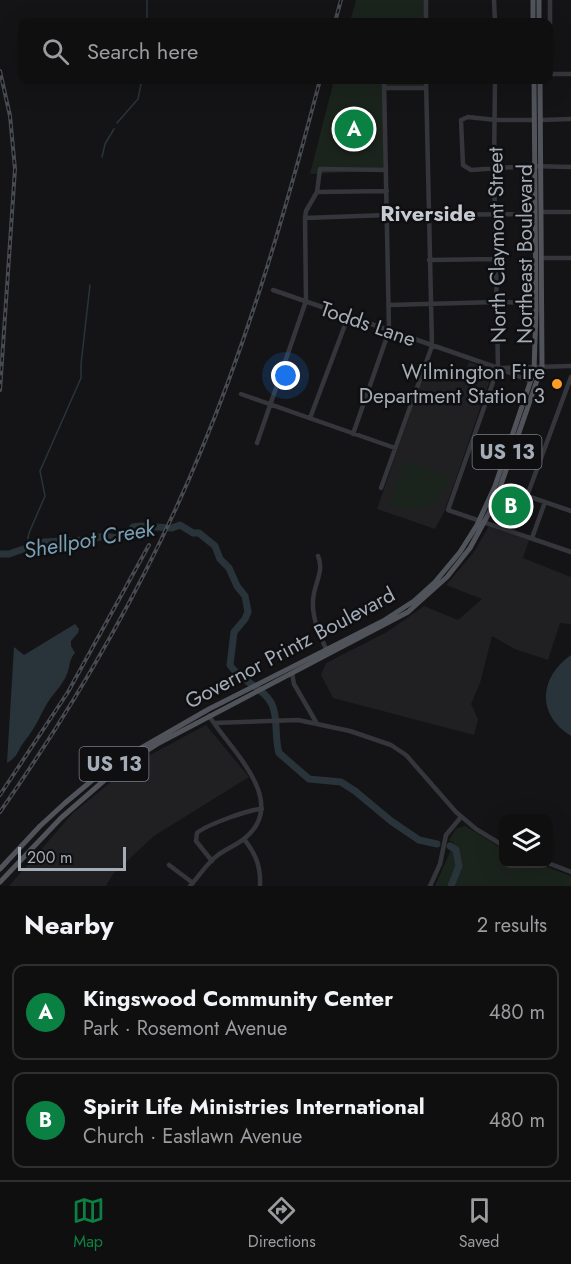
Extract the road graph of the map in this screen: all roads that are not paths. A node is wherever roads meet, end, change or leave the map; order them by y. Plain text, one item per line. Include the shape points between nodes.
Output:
1 (426, 0) edge
2 (494, 0) edge
3 (533, 0) edge
4 (539, 0) edge
5 (550, 0) edge
6 (426, 18) edge
7 (495, 18) edge
8 (533, 18) edge
9 (539, 18) edge
10 (550, 18) edge
11 (553, 74) edge
12 (571, 74) edge
13 (384, 84) edge
14 (426, 84) edge
15 (495, 84) edge
16 (534, 84) edge
17 (540, 84) edge
18 (385, 88) junction
19 (426, 88) junction
20 (496, 120) junction
21 (537, 120) junction
22 (571, 120) edge
23 (534, 166) junction
24 (541, 167) junction
25 (571, 167) edge
26 (494, 168) junction
27 (386, 170) junction
28 (387, 191) junction
29 (317, 192) junction
30 (541, 212) junction
31 (571, 212) edge
32 (496, 213) junction
33 (534, 214) junction
34 (387, 215) junction
35 (429, 215) junction
36 (305, 218) junction
37 (534, 221) junction
38 (542, 258) junction
39 (571, 258) edge
40 (496, 259) junction
41 (429, 260) junction
42 (273, 290) dead end
43 (306, 302) junction
44 (497, 302) junction
45 (535, 303) junction
46 (430, 304) junction
47 (389, 305) junction
48 (348, 316) junction
49 (389, 331) junction
50 (432, 346) junction
51 (535, 366) junction
52 (542, 366) junction
53 (571, 366) edge
54 (498, 368) junction
55 (571, 377) edge
56 (530, 381) junction
57 (242, 394) dead end
58 (270, 404) junction
59 (310, 418) junction
60 (353, 434) junction
61 (257, 443) dead end
62 (395, 448) junction
63 (498, 486) junction
64 (381, 488) dead end
65 (527, 496) junction
66 (545, 502) junction
67 (571, 511) edge
68 (483, 521) junction
69 (532, 538) junction
70 (571, 552) edge
71 (318, 556) dead end
72 (327, 652) junction
73 (300, 663) junction
74 (292, 673) junction
75 (260, 687) junction
76 (252, 691) junction
77 (209, 717) junction
78 (316, 722) junction
79 (214, 723) junction
80 (164, 734) junction
81 (129, 762) junction
82 (262, 809) junction
83 (461, 817) junction
84 (244, 839) junction
85 (499, 843) edge
86 (212, 861) junction
87 (553, 865) edge
88 (169, 866) dead end
89 (0, 869) edge
90 (571, 872) edge
91 (0, 882) edge
92 (191, 884) edge
93 (260, 886) edge
94 (430, 886) edge

1 - 6 street
2 - 7 street
3 - 8 main road
4 - 9 main road
5 - 10 street
11 - 12 street
13 - 18 street
14 - 19 street
15 - 20 street, North Claymont Street
16 - 21 main road, Northeast Boulevard / US 13
17 - 21 main road, Northeast Boulevard / US 13
18 - 19 street
18 - 27 street
19 - 35 street
20 - 21 street
20 - 26 street, North Claymont Street
20 - 26 street via 461,120 463,165 471,170
21 - 22 street
21 - 23 main road, Northeast Boulevard / US 13
21 - 24 main road, Northeast Boulevard / US 13
23 - 24 street
23 - 26 street
23 - 33 main road, Northeast Boulevard / US 13
24 - 25 street
24 - 30 main road, Northeast Boulevard / US 13
26 - 32 street, North Claymont Street
27 - 28 street
27 - 29 street via 320,169
28 - 29 street
28 - 34 street
29 - 36 street
30 - 31 street
30 - 38 main road, Northeast Boulevard / US 13
32 - 33 street
32 - 35 street
32 - 40 street, North Claymont Street
33 - 37 main road, Northeast Boulevard / US 13
34 - 35 street
34 - 36 street
34 - 47 street
35 - 41 street
36 - 43 street
37 - 38 main road via 538,254
37 - 45 main road, Northeast Boulevard / US 13
38 - 39 street
38 - 52 main road, Northeast Boulevard / US 13
40 - 41 street
40 - 44 street, North Claymont Street
41 - 46 street
42 - 43 street, Todds Lane
43 - 48 street, Todds Lane
43 - 58 street
44 - 45 street
44 - 46 street
44 - 54 street, North Claymont Street
45 - 51 main road, Northeast Boulevard / US 13
46 - 47 street
46 - 50 street
47 - 49 street
48 - 49 street, Todds Lane
48 - 59 street
49 - 50 street, Todds Lane
49 - 60 street
50 - 54 street, Todds Lane
50 - 62 street
51 - 52 street
51 - 54 street
51 - 56 main road, Governor Printz Boulevard / US 13
52 - 53 street
52 - 63 main road, Northeast Boulevard / US 13
54 - 56 street, Todds Lane
54 - 68 street, North Claymont Street via 448,510
55 - 65 street
56 - 63 main road, Governor Printz Boulevard / US 13
57 - 58 street
58 - 59 street
58 - 61 street
59 - 60 street
60 - 62 street
62 - 64 street
63 - 65 street
63 - 68 main road, Governor Printz Boulevard / US 13
65 - 66 street
66 - 67 street
66 - 69 street
68 - 69 street
68 - 72 main road, Governor Printz Boulevard / US 13 via 462,550 414,601
69 - 70 street
71 - 72 street via 321,563 312,598
72 - 73 main road, Governor Printz Boulevard / US 13
72 - 74 main road, Governor Printz Boulevard / US 13
73 - 74 main road
73 - 75 main road, Governor Printz Boulevard / US 13
74 - 75 main road, Governor Printz Boulevard / US 13
74 - 78 street via 294,684
75 - 76 main road, Governor Printz Boulevard / US 13
76 - 77 main road, Governor Printz Boulevard / US 13
76 - 80 main road, Governor Printz Boulevard / US 13
77 - 79 street
77 - 81 main road, Governor Printz Boulevard / US 13
78 - 79 street
78 - 83 street via 392,745 406,755
79 - 82 street via 256,782
80 - 81 main road
80 - 89 main road, Governor Printz Boulevard / US 13 via 86,785
81 - 91 main road, Governor Printz Boulevard / US 13 via 62,818
82 - 84 street via 255,827
82 - 86 street via 251,809 197,833 196,842
83 - 85 street
83 - 94 street via 446,835
84 - 86 street
84 - 93 street via 256,855
86 - 92 street
87 - 90 street
88 - 92 street

